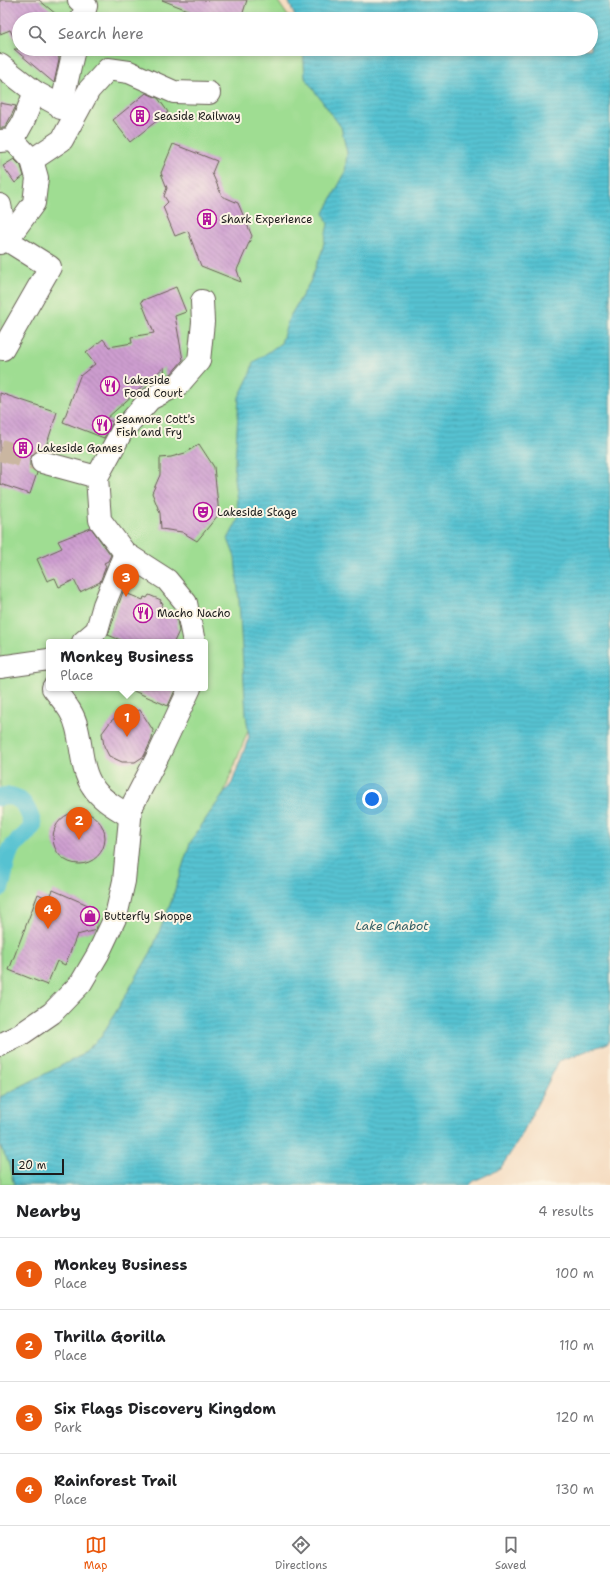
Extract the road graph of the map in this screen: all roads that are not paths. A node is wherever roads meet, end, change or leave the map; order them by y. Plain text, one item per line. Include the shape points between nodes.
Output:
1 (79, 0) edge
2 (84, 12) edge
3 (73, 56) edge
4 (0, 65) edge
5 (35, 92) junction
6 (209, 93) dead end
7 (7, 140) edge
8 (32, 160) junction
9 (0, 205) edge
10 (4, 242) edge
11 (202, 302) dead end
12 (1, 349) edge
13 (42, 462) tunnel mouth
14 (97, 477) junction
15 (125, 553) junction
16 (86, 639) edge
17 (193, 639) edge
18 (42, 662) edge
19 (0, 667) edge
20 (46, 673) edge
21 (55, 691) edge
22 (189, 691) edge
23 (129, 816) junction
24 (0, 1045) edge

1 - 2 street via 86,6
3 - 5 street via 64,109
4 - 5 street
5 - 7 street via 23,122
6 - 8 street via 174,92 129,72 108,69 88,90 62,140
7 - 8 street
8 - 10 street via 37,178 34,203
9 - 10 street
10 - 12 street via 50,267
11 - 14 street via 203,322 199,360 179,384 150,399 122,431
13 - 14 street
14 - 15 street via 100,520
15 - 16 street via 97,630
15 - 17 street via 167,580 186,603
18 - 19 street
18 - 20 street
21 - 23 street via 70,710 77,727 79,748 93,787 107,801
22 - 23 street
23 - 24 street via 124,880 116,916 82,983 52,1013

